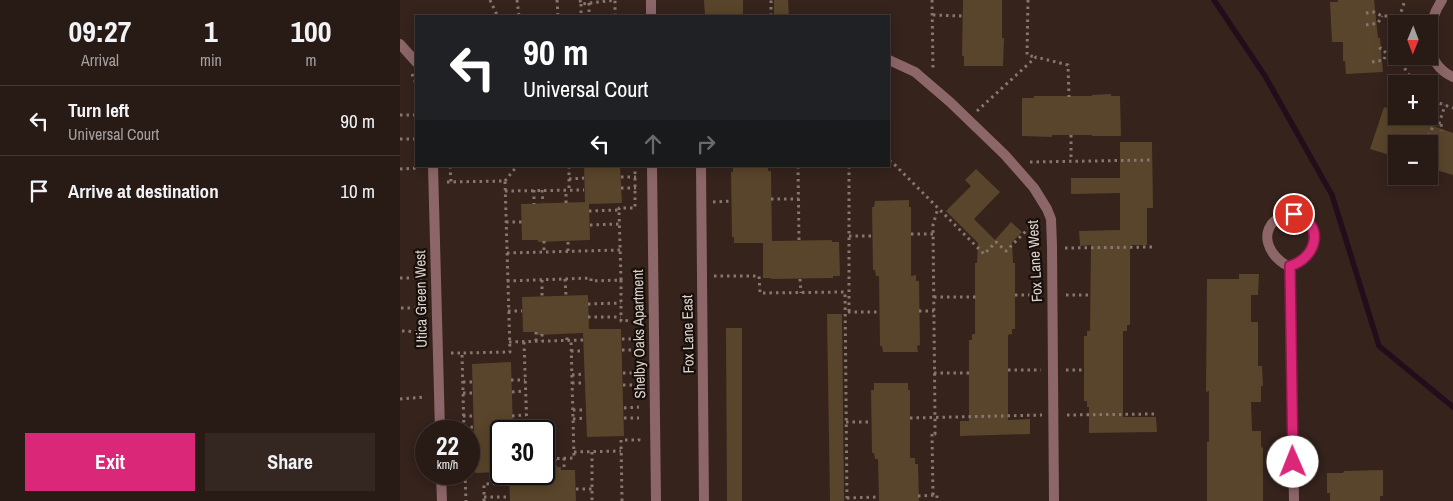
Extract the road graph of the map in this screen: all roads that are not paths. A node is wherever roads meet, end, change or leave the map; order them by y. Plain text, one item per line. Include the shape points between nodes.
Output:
1 (651, 0) edge
2 (1442, 0) edge
3 (651, 15) edge
4 (400, 44) edge
5 (890, 60) edge
6 (415, 61) edge
7 (1453, 77) edge
8 (433, 167) edge
9 (652, 167) edge
10 (701, 167) edge
11 (1290, 266) junction
12 (440, 420) edge
13 (442, 485) edge
14 (442, 501) edge
15 (656, 501) edge
16 (704, 501) edge
17 (1054, 501) edge
18 (1294, 501) edge

1 - 3 street
2 - 7 street via 1433,15 1431,52 1440,68
4 - 6 street
5 - 17 street, Fox Lane West via 914,72 1005,155 1034,188 1051,219
8 - 12 street, Utica Green West
9 - 15 street, Shelby Oaks Apartment
10 - 16 street, Fox Lane East
11 - 11 street via 1282,263 1270,250 1267,235 1279,217 1294,214 1308,221 1314,244 1297,264
11 - 18 street
13 - 14 street

